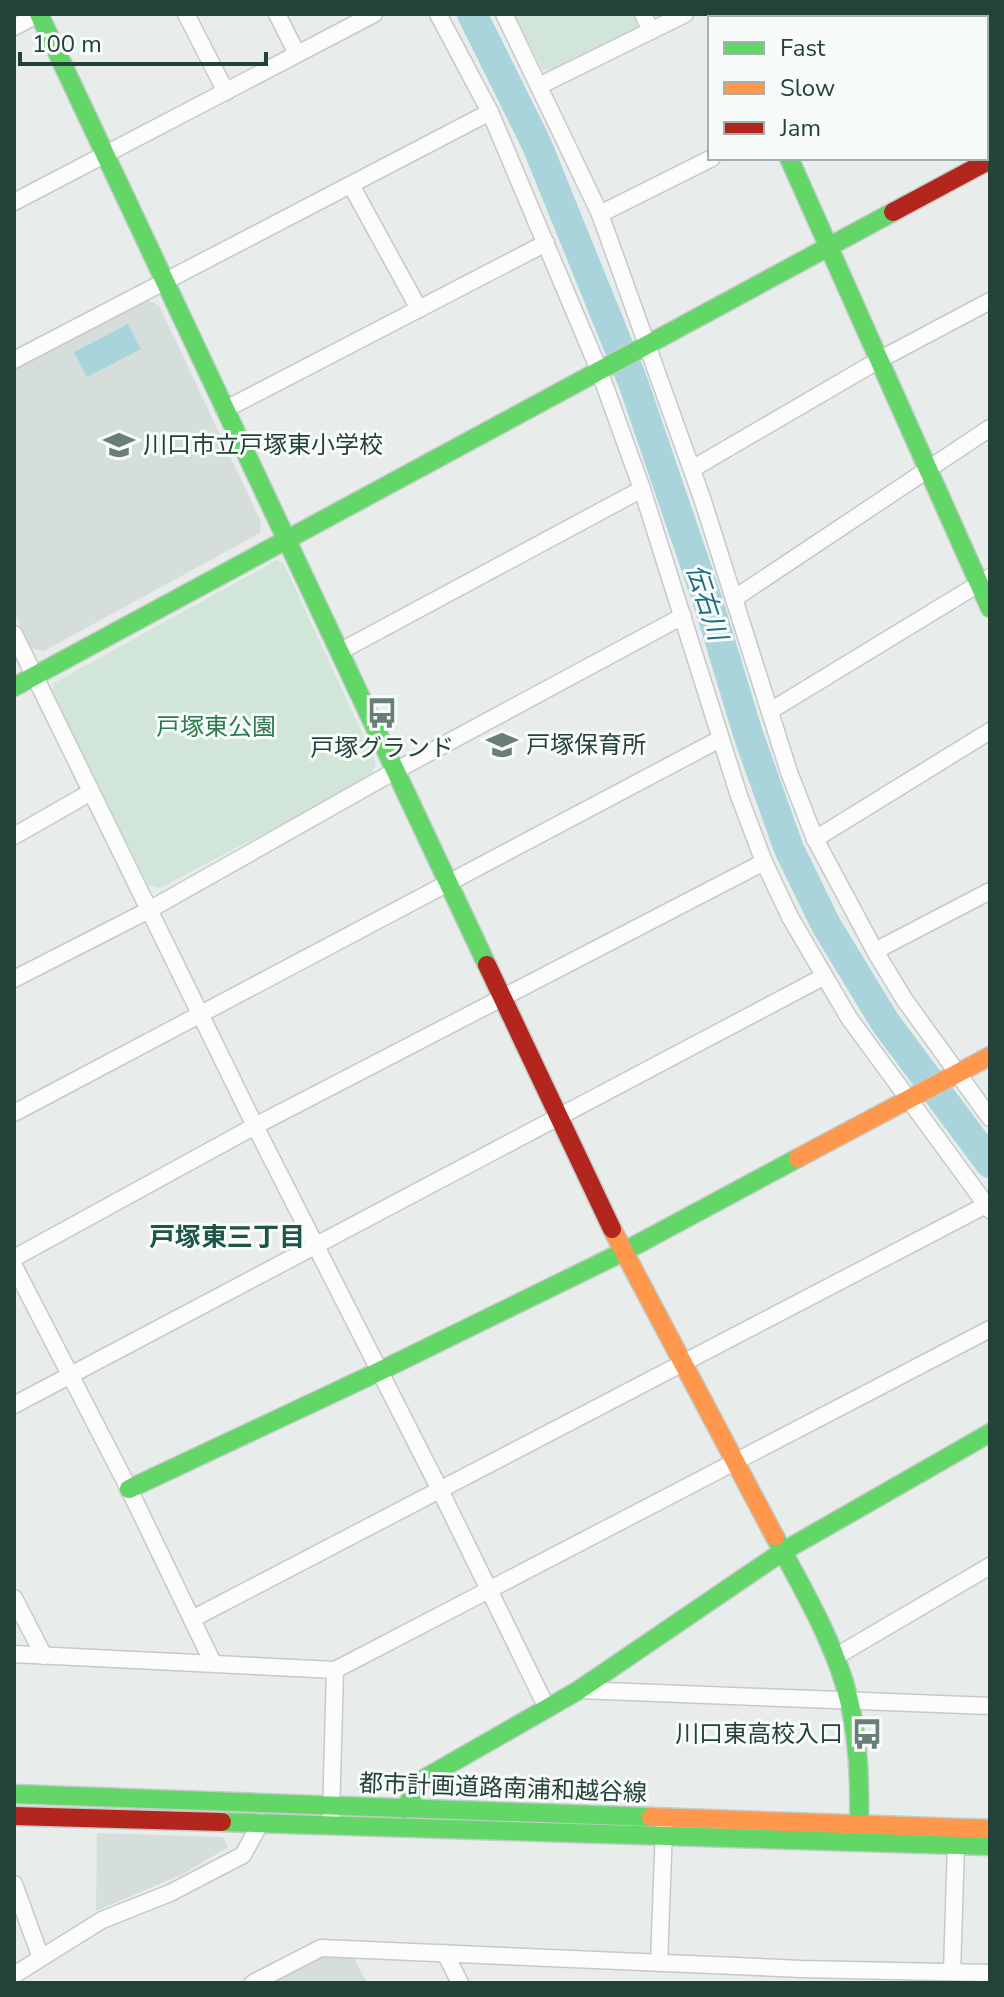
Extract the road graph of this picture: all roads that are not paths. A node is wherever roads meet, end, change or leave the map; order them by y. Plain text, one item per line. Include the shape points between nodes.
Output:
1 (39, 14) edge
2 (186, 14) edge
3 (277, 14) edge
4 (374, 14) edge
5 (438, 14) edge
6 (504, 14) edge
7 (643, 14) edge
8 (685, 14) edge
9 (14, 27) edge
10 (651, 31) junction
11 (297, 54) junction
12 (539, 86) junction
13 (226, 92) junction
14 (490, 112) junction
15 (106, 155) junction
16 (708, 160) edge
17 (790, 160) edge
18 (990, 160) edge
19 (351, 185) junction
20 (14, 202) edge
21 (600, 214) junction
22 (546, 243) junction
23 (828, 248) junction
24 (166, 283) junction
25 (990, 301) edge
26 (419, 309) junction
27 (641, 347) junction
28 (14, 360) edge
29 (879, 360) junction
30 (604, 368) junction
31 (224, 410) junction
32 (990, 428) edge
33 (692, 469) junction
34 (928, 470) junction
35 (642, 489) junction
36 (285, 541) junction
37 (984, 580) edge
38 (735, 598) junction
39 (990, 608) edge
40 (683, 616) junction
41 (14, 634) edge
42 (339, 652) junction
43 (34, 676) junction
44 (14, 687) edge
45 (770, 711) junction
46 (990, 731) edge
47 (720, 739) junction
48 (395, 771) junction
49 (91, 792) junction
50 (14, 836) edge
51 (815, 839) junction
52 (764, 862) junction
53 (447, 882) junction
54 (990, 891) edge
55 (149, 910) junction
56 (875, 951) junction
57 (823, 977) junction
58 (14, 979) edge
59 (502, 999) junction
60 (200, 1014) junction
61 (990, 1056) edge
62 (953, 1076) junction
63 (914, 1098) junction
64 (14, 1113) edge
65 (558, 1118) junction
66 (990, 1118) edge
67 (255, 1126) junction
68 (988, 1207) edge
69 (316, 1247) junction
70 (623, 1252) junction
71 (14, 1258) edge
72 (14, 1266) edge
73 (990, 1329) edge
74 (681, 1364) junction
75 (380, 1371) junction
76 (71, 1376) junction
77 (14, 1405) edge
78 (990, 1433) edge
79 (735, 1463) junction
80 (129, 1489) junction
81 (440, 1490) junction
82 (782, 1552) junction
83 (990, 1566) edge
84 (489, 1590) junction
85 (14, 1598) edge
86 (192, 1619) junction
87 (14, 1654) edge
88 (44, 1656) junction
89 (835, 1657) junction
90 (213, 1663) junction
91 (335, 1670) junction
92 (579, 1690) junction
93 (849, 1700) junction
94 (987, 1704) edge
95 (547, 1708) junction
96 (14, 1794) edge
97 (405, 1809) junction
98 (14, 1816) edge
99 (331, 1816) junction
100 (664, 1817) junction
101 (261, 1822) junction
102 (990, 1829) edge
103 (859, 1832) junction
104 (663, 1837) junction
105 (956, 1844) junction
106 (990, 1846) edge
107 (14, 1884) edge
108 (445, 1953) junction
109 (41, 1958) junction
110 (659, 1963) junction
111 (952, 1972) junction
112 (990, 1973) edge
113 (14, 1975) edge
114 (805, 1976) edge
115 (253, 1983) edge
116 (460, 1983) edge

1 - 9 street
1 - 15 street
2 - 13 street
3 - 11 street
4 - 11 street
5 - 14 street
6 - 12 street
7 - 10 street
8 - 10 street
10 - 12 street
11 - 13 street
12 - 21 street
13 - 15 street
14 - 19 street
14 - 22 street
15 - 20 street
15 - 24 street
16 - 21 street
17 - 23 street
18 - 23 street
19 - 24 street
19 - 26 street
21 - 27 street
22 - 26 street
22 - 30 street
23 - 27 street
23 - 29 street
24 - 28 street
24 - 31 street
25 - 29 street
26 - 31 street
27 - 30 street
27 - 33 street
29 - 33 street
29 - 34 street
30 - 35 street
30 - 36 street
31 - 36 street
32 - 34 street
33 - 38 street
34 - 37 street
34 - 38 street
35 - 40 street
35 - 42 street
36 - 42 street
36 - 43 street
37 - 39 street
37 - 45 street
38 - 45 street
40 - 47 street
40 - 48 street
41 - 43 street
42 - 48 street
43 - 44 street
43 - 49 street
45 - 51 street
46 - 51 street
47 - 52 street
47 - 53 street
48 - 53 street
48 - 55 street
49 - 50 street
49 - 55 street
51 - 56 street
52 - 57 street
52 - 59 street
53 - 59 street
53 - 60 street
54 - 56 street
55 - 58 street
55 - 60 street
56 - 62 street
57 - 63 street
57 - 65 street
59 - 65 street
59 - 67 street
60 - 64 street
60 - 67 street
61 - 62 street
62 - 63 street
62 - 66 street
63 - 68 street
63 - 70 street
65 - 69 street
65 - 70 street
67 - 69 street
67 - 71 street
68 - 74 street
69 - 75 street
69 - 76 street
70 - 74 street
70 - 75 street
72 - 76 street
73 - 79 street
74 - 79 street
74 - 81 street
75 - 80 street
75 - 81 street
76 - 77 street
76 - 80 street
78 - 82 street
79 - 82 street
79 - 84 street
80 - 86 street
81 - 84 street
81 - 86 street
82 - 89 street
82 - 92 street
83 - 89 street
84 - 91 street
84 - 95 street
85 - 88 street
86 - 90 street
87 - 88 street
88 - 90 street
89 - 93 street
90 - 91 street
91 - 99 street
92 - 93 street
92 - 95 street
93 - 94 street
93 - 103 street via 858,1758
95 - 97 street via 420,1781
96 - 99 street, 都市計画道路南浦和越谷線
97 - 99 street, 都市計画道路南浦和越谷線
97 - 100 street, 都市計画道路南浦和越谷線
98 - 101 street, 都市計画道路南浦和越谷線
99 - 101 street, 都市計画道路南浦和越谷線
99 - 104 street, 都市計画道路南浦和越谷線
100 - 103 street, 都市計画道路南浦和越谷線
100 - 104 street
101 - 109 street via 243,1855 102,1920
102 - 103 street, 都市計画道路南浦和越谷線
103 - 104 street, 都市計画道路南浦和越谷線
103 - 105 street, 都市計画道路南浦和越谷線
104 - 110 street
105 - 106 street, 都市計画道路南浦和越谷線
105 - 111 street
107 - 109 street
108 - 110 street
108 - 115 street via 321,1948
108 - 116 street
109 - 113 street
110 - 114 street
111 - 112 street
111 - 114 street

